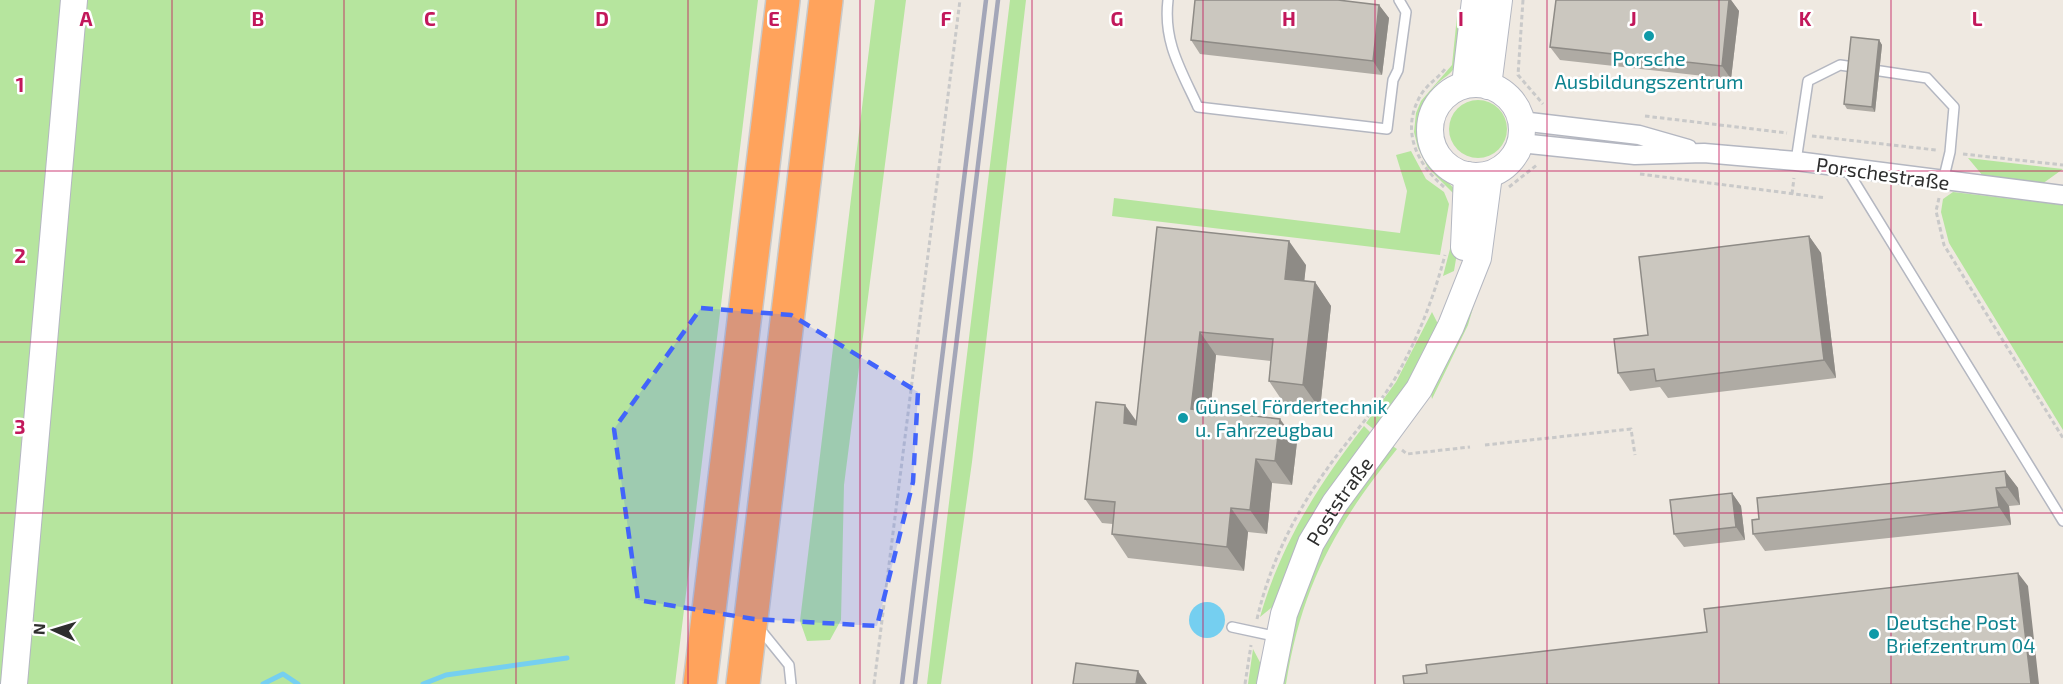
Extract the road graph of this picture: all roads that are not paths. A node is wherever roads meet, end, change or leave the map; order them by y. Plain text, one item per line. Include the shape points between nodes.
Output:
1 (74, 0) edge
2 (783, 0) edge
3 (826, 0) edge
4 (1168, 0) edge
5 (1399, 0) edge
6 (1475, 0) edge
7 (1499, 0) edge
8 (1477, 86) junction
9 (1521, 132) junction
10 (1796, 161) junction
11 (1846, 168) junction
12 (1468, 180) junction
13 (1943, 182) junction
14 (2063, 195) edge
15 (2063, 521) edge
16 (751, 619) junction
17 (1232, 627) dead end
18 (1266, 634) junction
19 (14, 684) edge
20 (700, 684) edge
21 (743, 684) edge
22 (791, 684) edge
23 (1270, 684) edge

1 - 19 street
2 - 20 highway
3 - 16 highway
4 - 5 lane via 1165,22 1171,50 1198,107 1387,129 1406,12
6 - 8 street
7 - 8 street
8 - 9 street via 1510,99
8 - 12 street via 1444,97 1430,129 1439,158
9 - 10 street, Porschestraße via 1635,155 1704,153
9 - 12 street via 1512,158
10 - 11 street, Porschestraße
10 - 13 lane via 1808,81 1840,65 1927,78 1954,108
11 - 13 street, Porschestraße
11 - 15 lane
12 - 18 street, Poststraße via 1460,303 1441,348 1419,389 1335,503
13 - 14 street, Porschestraße
16 - 21 highway
16 - 22 lane via 789,665
17 - 18 lane
18 - 23 street, Poststraße

